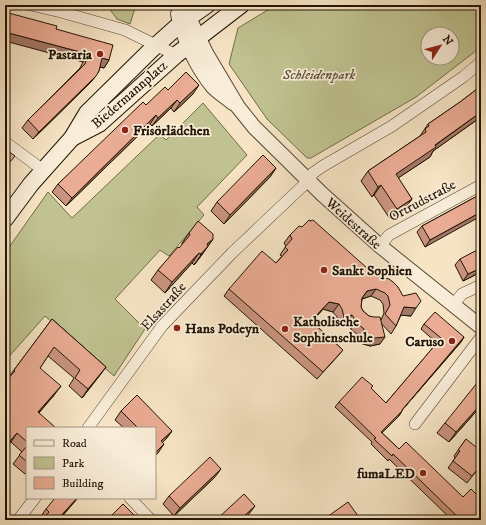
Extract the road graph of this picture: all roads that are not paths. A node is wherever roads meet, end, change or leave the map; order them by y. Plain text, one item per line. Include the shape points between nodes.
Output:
1 (31, 5) edge
2 (178, 5) edge
3 (207, 5) edge
4 (241, 5) edge
5 (184, 21) junction
6 (193, 40) junction
7 (156, 45) junction
8 (176, 54) junction
9 (481, 62) edge
10 (196, 68) junction
11 (238, 107) junction
12 (72, 138) junction
13 (5, 142) edge
14 (43, 170) junction
15 (308, 181) junction
16 (481, 185) edge
17 (5, 219) edge
18 (380, 246) junction
19 (481, 285) edge
20 (453, 305) junction
21 (481, 327) edge
22 (481, 337) edge
23 (416, 424) dead end
24 (89, 427) edge
25 (34, 499) edge
26 (131, 499) edge
27 (18, 520) edge
28 (151, 520) edge

1 - 7 street via 125,30
2 - 5 street, Weidestraße
3 - 5 main road, Biedermannplatz
4 - 6 main road, Biedermannplatz
5 - 6 street, Weidestraße
5 - 7 main road, Biedermannplatz
6 - 8 main road, Biedermannplatz
6 - 10 street, Weidestraße
6 - 11 street, Weidestraße
7 - 8 street
7 - 12 main road, Biedermannplatz via 87,113
8 - 10 street, Weidestraße
8 - 12 main road, Biedermannplatz via 99,124
9 - 15 street via 392,126 323,166 313,173
10 - 11 street, Weidestraße via 214,88
11 - 15 street, Weidestraße via 254,127
12 - 14 main road
13 - 14 street
14 - 17 main road
15 - 18 street, Weidestraße
15 - 24 street, Elsastraße via 232,253 167,321
16 - 18 street, Ortrudstraße via 389,235
18 - 20 street, Weidestraße
19 - 20 street via 462,294
20 - 21 street, Weidestraße
22 - 23 street
25 - 27 street
26 - 28 street

